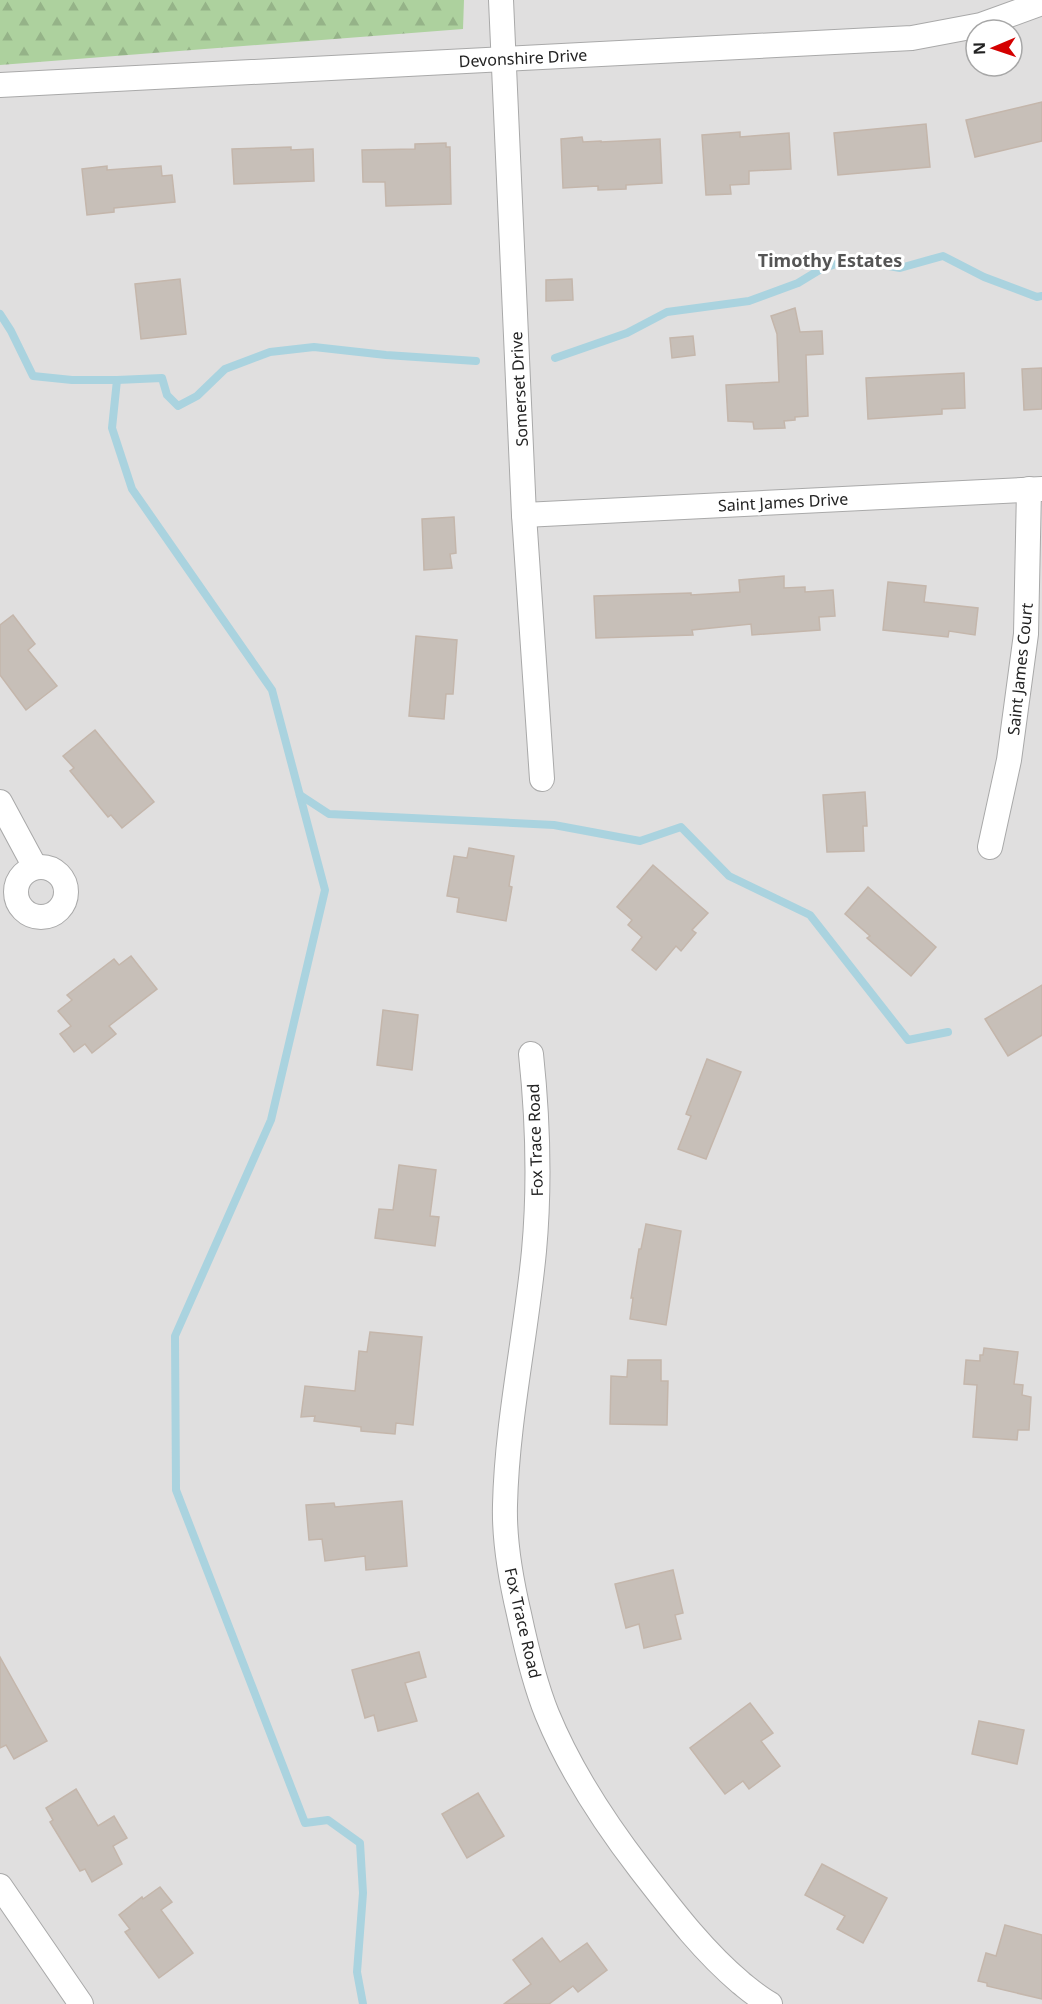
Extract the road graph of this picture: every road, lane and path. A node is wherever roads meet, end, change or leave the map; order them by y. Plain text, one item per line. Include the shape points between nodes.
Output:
1 (501, 0) edge
2 (1042, 3) edge
3 (503, 60) junction
4 (0, 85) edge
5 (1035, 489) edge
6 (524, 516) junction
7 (542, 778) dead end
8 (0, 802) edge
9 (990, 847) dead end
10 (35, 867) dead end
11 (531, 1054) dead end
12 (0, 1886) edge
13 (763, 2002) edge
14 (81, 2004) edge

1 - 3 street, Somerset Drive
2 - 3 street, Devonshire Drive via 981,25 912,38
3 - 4 street, Devonshire Drive
3 - 6 street, Somerset Drive
5 - 6 street, Saint James Drive
5 - 9 street, Saint James Court via 1026,634 1009,760
6 - 7 street, Somerset Drive
8 - 10 street
11 - 13 street, Fox Trace Road via 538,1194 505,1507 511,1580 527,1650 546,1713 573,1769 616,1837 686,1929
12 - 14 street

